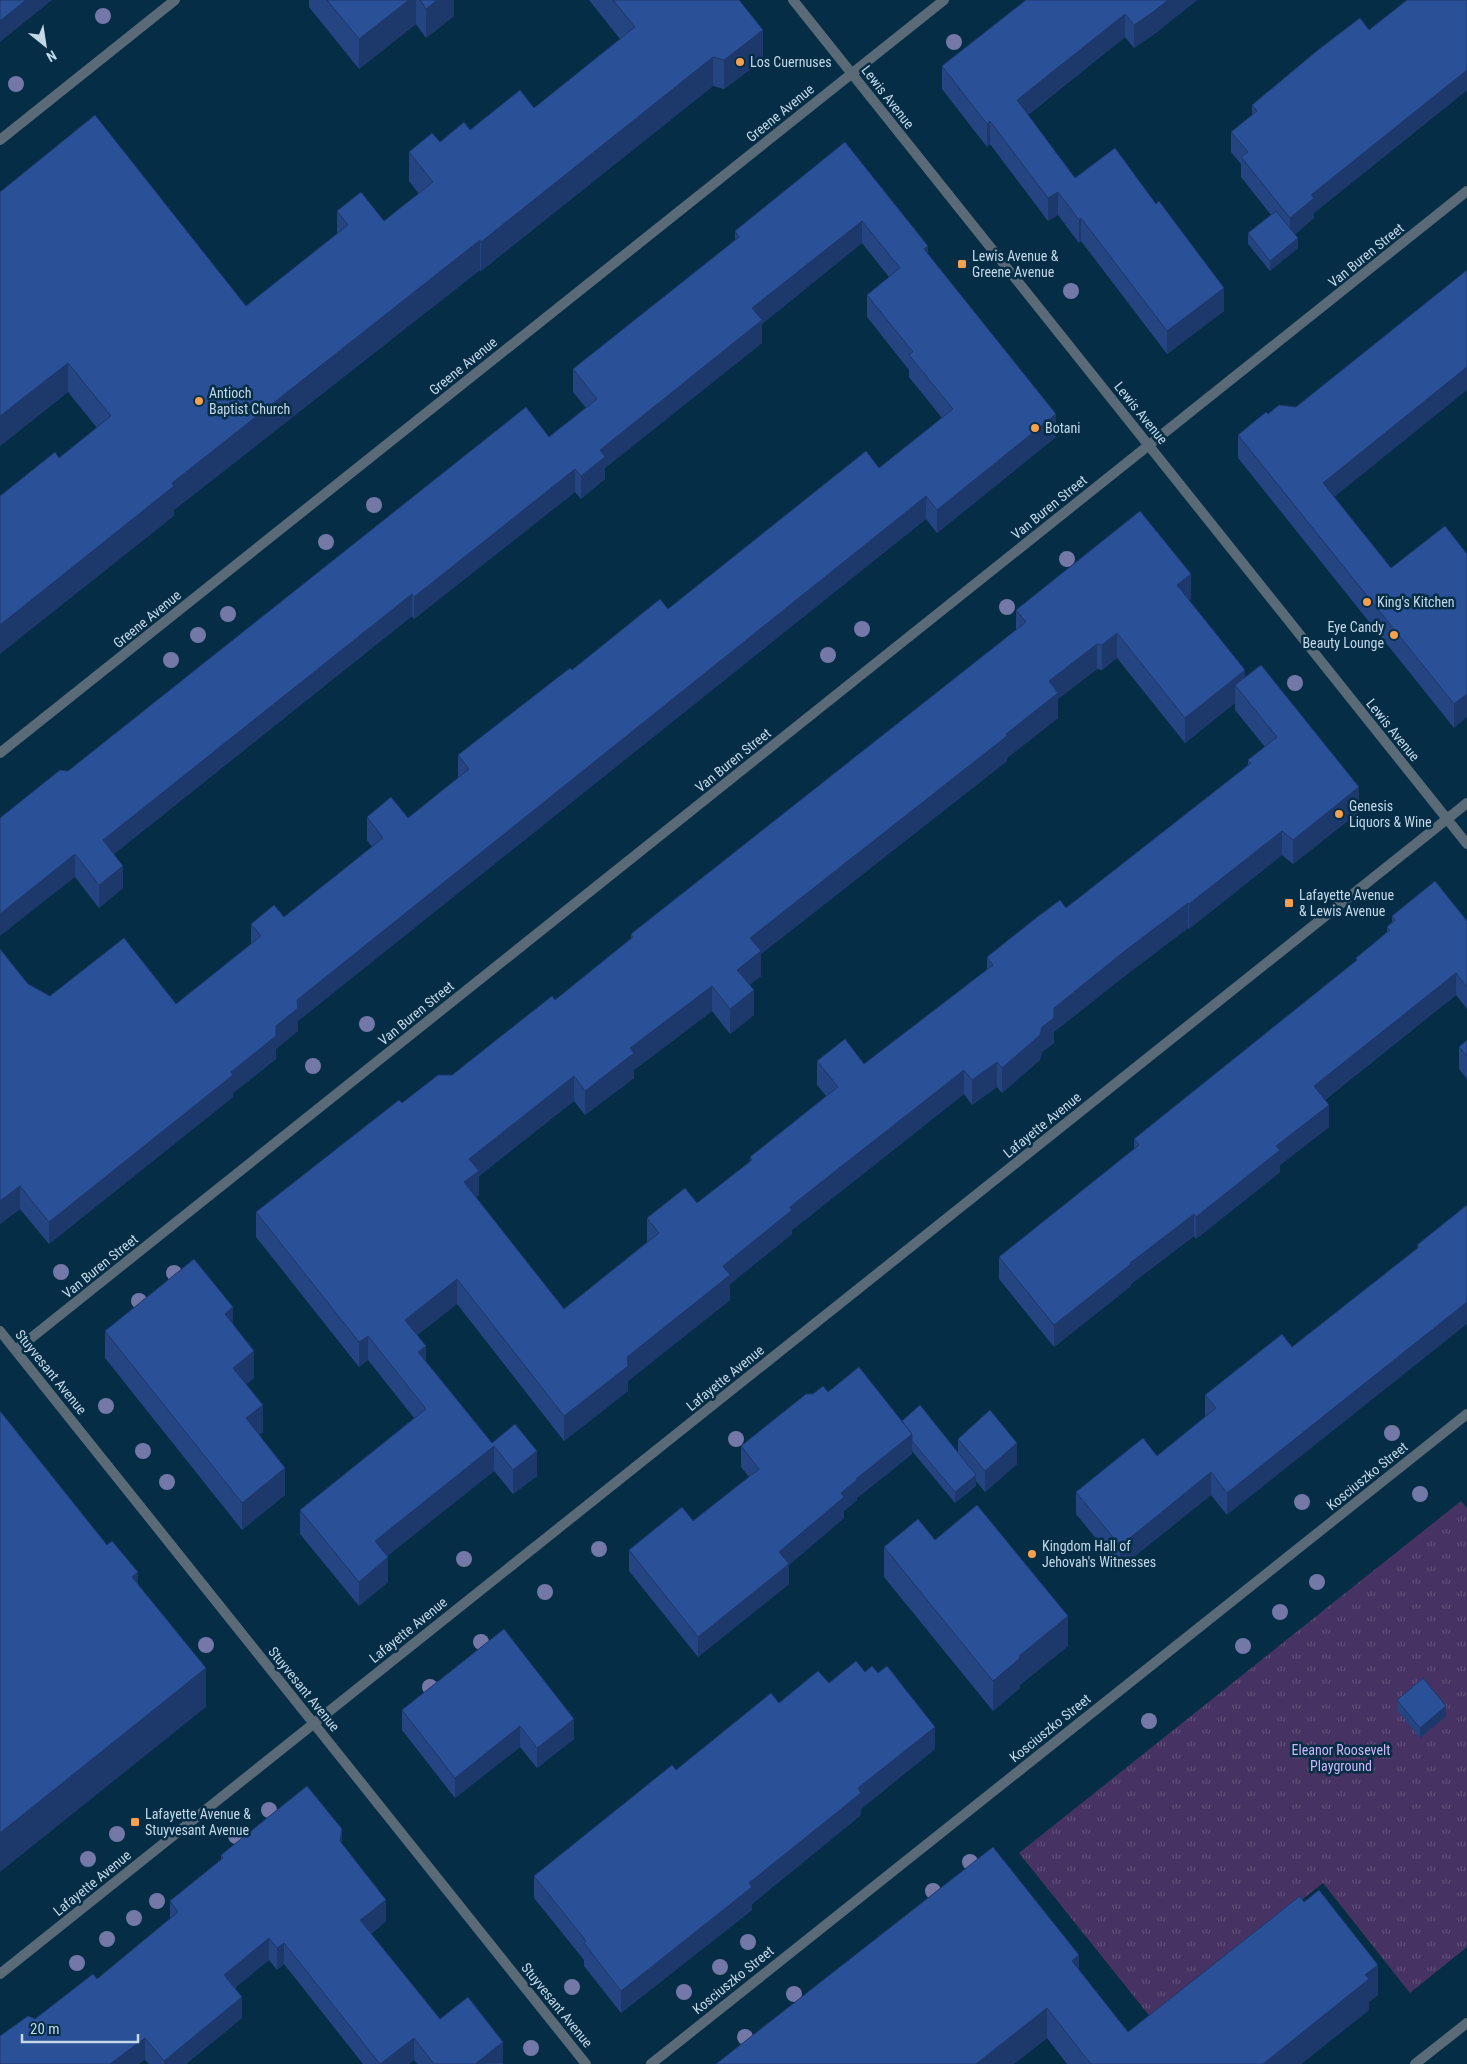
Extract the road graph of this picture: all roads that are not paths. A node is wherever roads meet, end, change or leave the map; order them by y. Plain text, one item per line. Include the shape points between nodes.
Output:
1 (175, 0) edge
2 (792, 0) edge
3 (944, 0) edge
4 (852, 73) junction
5 (0, 140) edge
6 (1467, 191) edge
7 (1149, 446) junction
8 (0, 753) edge
9 (1467, 803) edge
10 (1447, 819) junction
11 (1467, 844) edge
12 (0, 1330) edge
13 (16, 1350) junction
14 (1467, 1414) edge
15 (314, 1724) junction
16 (0, 1974) edge
17 (1467, 2023) edge
18 (586, 2064) edge
19 (651, 2064) edge
20 (1415, 2064) edge

1 - 5 street
2 - 4 street, Lewis Avenue
3 - 4 street, Greene Avenue
4 - 7 street, Lewis Avenue
4 - 8 street, Greene Avenue
6 - 7 street, Van Buren Street
7 - 10 street, Lewis Avenue
7 - 13 street, Van Buren Street
9 - 10 street, Lafayette Avenue
10 - 11 street, Lewis Avenue
10 - 15 street, Lafayette Avenue
12 - 13 street, Stuyvesant Avenue
13 - 15 street, Stuyvesant Avenue
14 - 19 street, Kosciuszko Street
15 - 16 street, Lafayette Avenue
15 - 18 street, Stuyvesant Avenue
17 - 20 street

